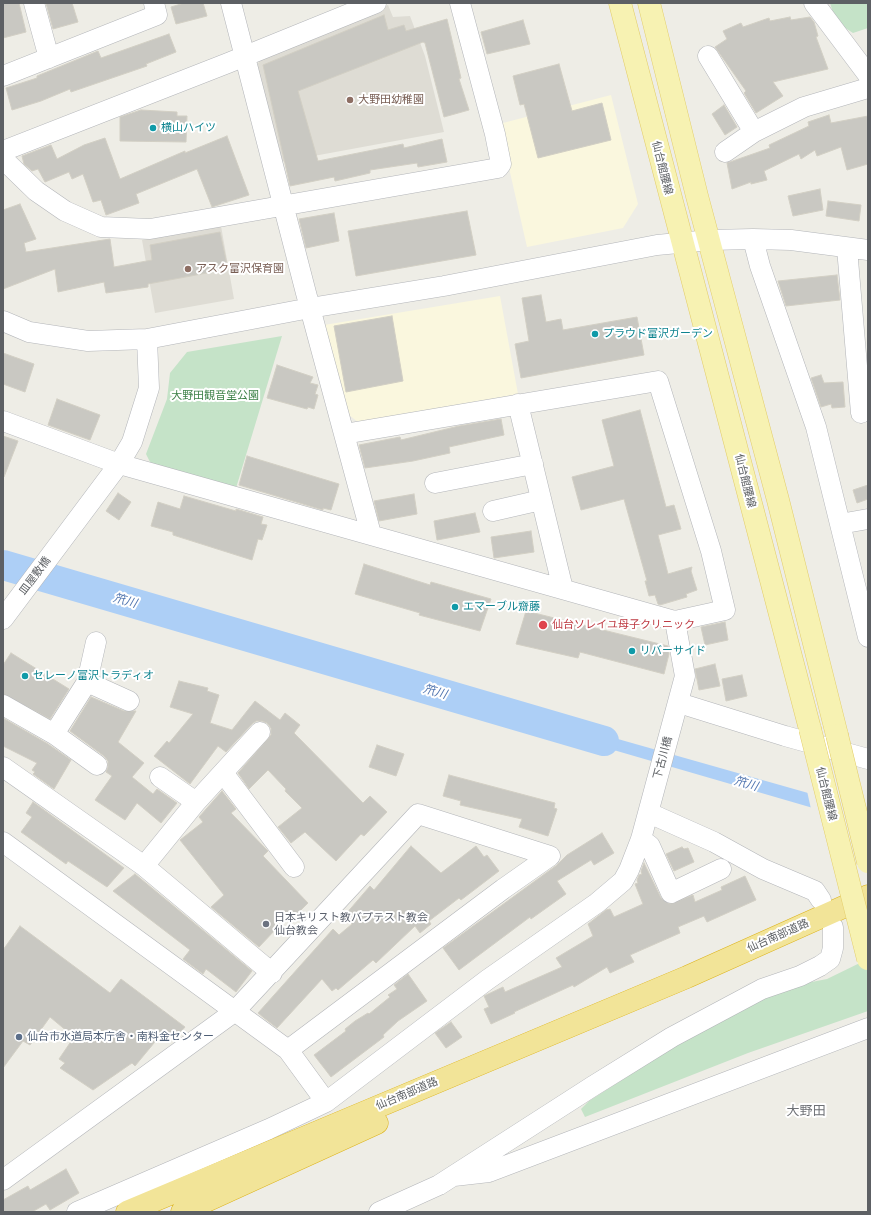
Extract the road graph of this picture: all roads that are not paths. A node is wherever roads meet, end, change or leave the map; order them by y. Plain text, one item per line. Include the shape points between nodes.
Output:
1 (34, 3) edge
2 (154, 3) edge
3 (231, 3) edge
4 (376, 3) edge
5 (460, 3) edge
6 (620, 3) edge
7 (649, 3) edge
8 (814, 3) edge
9 (343, 9) edge
10 (245, 56) junction
11 (708, 56) dead end
12 (49, 58) junction
13 (868, 75) edge
14 (3, 76) edge
15 (868, 88) edge
16 (754, 132) junction
17 (3, 151) edge
18 (725, 152) dead end
19 (3, 159) edge
20 (283, 206) junction
21 (753, 238) junction
22 (710, 240) junction
23 (683, 243) junction
24 (847, 248) junction
25 (868, 250) edge
26 (310, 308) junction
27 (3, 321) edge
28 (147, 339) junction
29 (518, 404) junction
30 (861, 413) dead end
31 (3, 421) edge
32 (344, 434) junction
33 (119, 464) junction
34 (533, 464) junction
35 (435, 483) dead end
36 (542, 500) junction
37 (493, 511) dead end
38 (868, 519) edge
39 (840, 524) junction
40 (371, 534) junction
41 (563, 589) junction
42 (5, 616) edge
43 (675, 621) junction
44 (868, 637) edge
45 (96, 642) dead end
46 (87, 682) junction
47 (129, 701) dead end
48 (3, 705) edge
49 (677, 709) junction
50 (260, 732) dead end
51 (62, 739) junction
52 (868, 759) edge
53 (97, 765) dead end
54 (3, 767) edge
55 (224, 774) junction
56 (160, 777) dead end
57 (196, 802) junction
58 (650, 807) junction
59 (641, 839) junction
60 (3, 842) edge
61 (868, 862) edge
62 (144, 866) junction
63 (294, 867) dead end
64 (720, 869) dead end
65 (868, 896) edge
66 (821, 900) dead end
67 (833, 926) dead end
68 (868, 959) edge
69 (272, 973) junction
70 (688, 977) junction
71 (234, 1012) junction
72 (868, 1028) edge
73 (288, 1050) junction
74 (326, 1102) junction
75 (452, 1176) junction
76 (3, 1180) edge
77 (77, 1212) edge
78 (127, 1212) edge
79 (182, 1212) edge
80 (379, 1212) edge

1 - 12 street
2 - 12 street via 157,15
3 - 10 street
4 - 9 street
5 - 20 street via 495,134 500,166 482,172
6 - 23 main road, 仙台館腰線
7 - 22 main road
8 - 13 street
9 - 10 street
10 - 17 street
10 - 20 street
11 - 16 street
12 - 14 street
15 - 16 street via 804,107
16 - 18 street
19 - 20 street via 36,191 64,211 101,227 150,230
20 - 26 street
21 - 22 street
21 - 24 street via 791,240
21 - 39 street via 760,266 816,427
22 - 23 street
22 - 61 main road, bridge
23 - 26 street
23 - 68 main road, 仙台館腰線, bridge
24 - 25 street
24 - 30 street
26 - 28 street
26 - 32 street
27 - 28 street via 29,332 88,341
28 - 33 street, 皿屋敷橋 via 149,388 132,442
29 - 32 street
29 - 34 street
29 - 43 street via 658,381 710,551 724,610
31 - 33 street
32 - 40 street
33 - 40 street
33 - 42 street, 皿屋敷橋
34 - 35 street
34 - 36 street
36 - 37 street
36 - 41 street
38 - 39 street
39 - 44 street
40 - 41 street
41 - 43 street
43 - 49 street, 下古川橋 via 685,676
45 - 46 street
46 - 47 street
46 - 51 street
48 - 51 street
49 - 52 street
49 - 58 street, 下古川橋
50 - 55 street
51 - 53 street
54 - 62 street
55 - 57 street
55 - 63 street
56 - 57 street
57 - 62 street
58 - 59 street, 下古川橋
58 - 66 street via 763,868 815,891
59 - 64 street via 650,846 670,893
59 - 74 street, 下古川橋 via 623,881 613,890 487,980
60 - 71 street
62 - 69 street
65 - 70 highway, 仙台南部道路
67 - 75 street via 830,959 820,966 762,989 672,1037
69 - 71 street
69 - 73 street via 418,814 550,856
70 - 78 highway, 仙台南部道路
70 - 79 highway, 仙台南部道路 via 639,1002
71 - 73 street
71 - 76 street
72 - 75 street via 489,1172
73 - 74 street
74 - 77 street, 下古川橋
75 - 80 street via 439,1185

